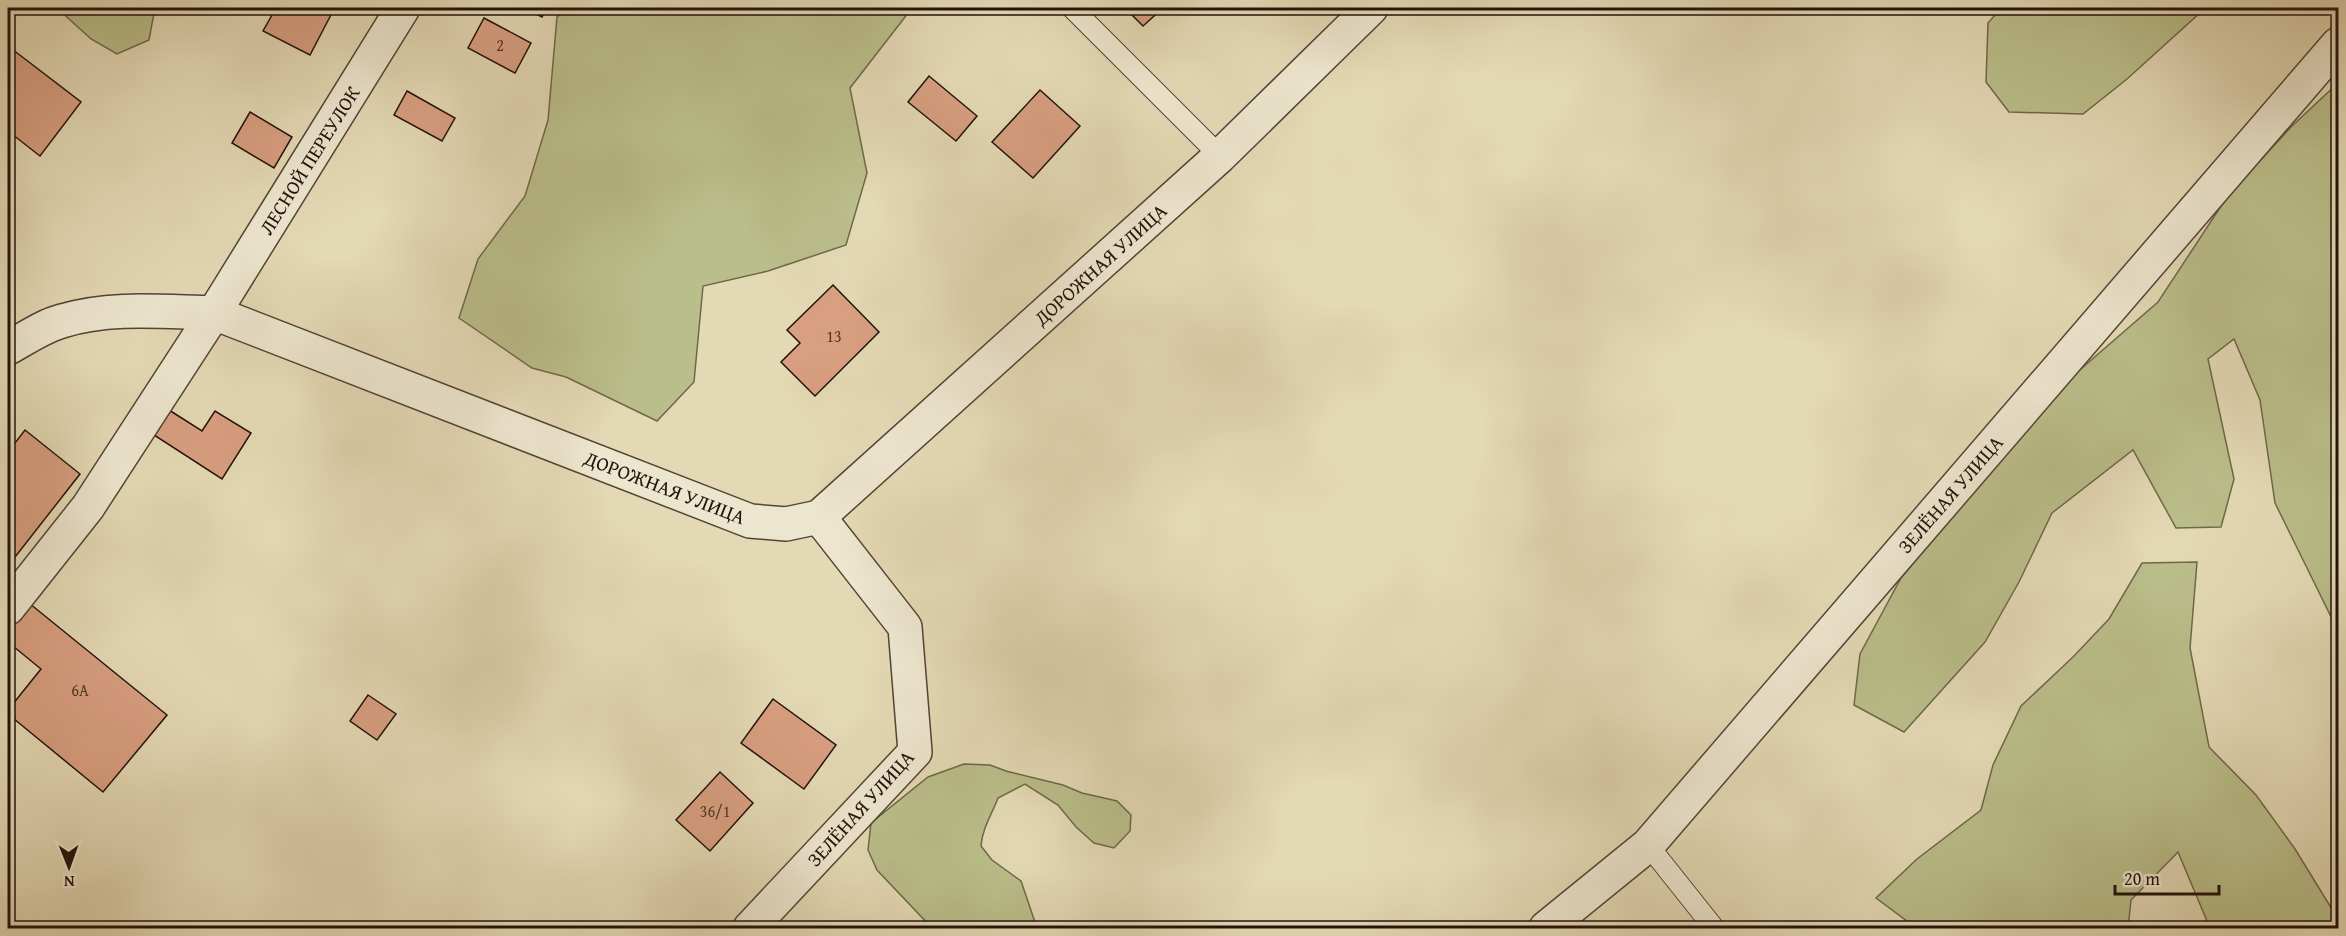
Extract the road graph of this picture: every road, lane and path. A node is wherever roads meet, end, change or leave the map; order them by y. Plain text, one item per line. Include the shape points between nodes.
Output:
1 (403, 8) edge
2 (1072, 8) edge
3 (1371, 8) edge
4 (2338, 44) edge
5 (1220, 156) junction
6 (214, 313) junction
7 (8, 348) edge
8 (819, 517) junction
9 (8, 608) edge
10 (1648, 845) junction
11 (750, 928) edge
12 (1546, 928) edge
13 (1714, 928) edge

1 - 6 street, ЛЕСНОЙ ПЕРЕУЛОК
2 - 5 lane
3 - 5 street, ДОРОЖНАЯ УЛИЦА
4 - 10 street, ЗЕЛЁНАЯ УЛИЦА
5 - 8 street, ДОРОЖНАЯ УЛИЦА
6 - 7 street, ДОРОЖНАЯ УЛИЦА via 126,311 88,315 60,321
6 - 8 street, ДОРОЖНАЯ УЛИЦА via 750,521 786,524
6 - 9 street, ЛЕСНОЙ ПЕРЕУЛОК via 88,507
8 - 11 street, ЗЕЛЁНАЯ УЛИЦА via 905,627 915,752
10 - 12 street, ЗЕЛЁНАЯ УЛИЦА
10 - 13 lane

